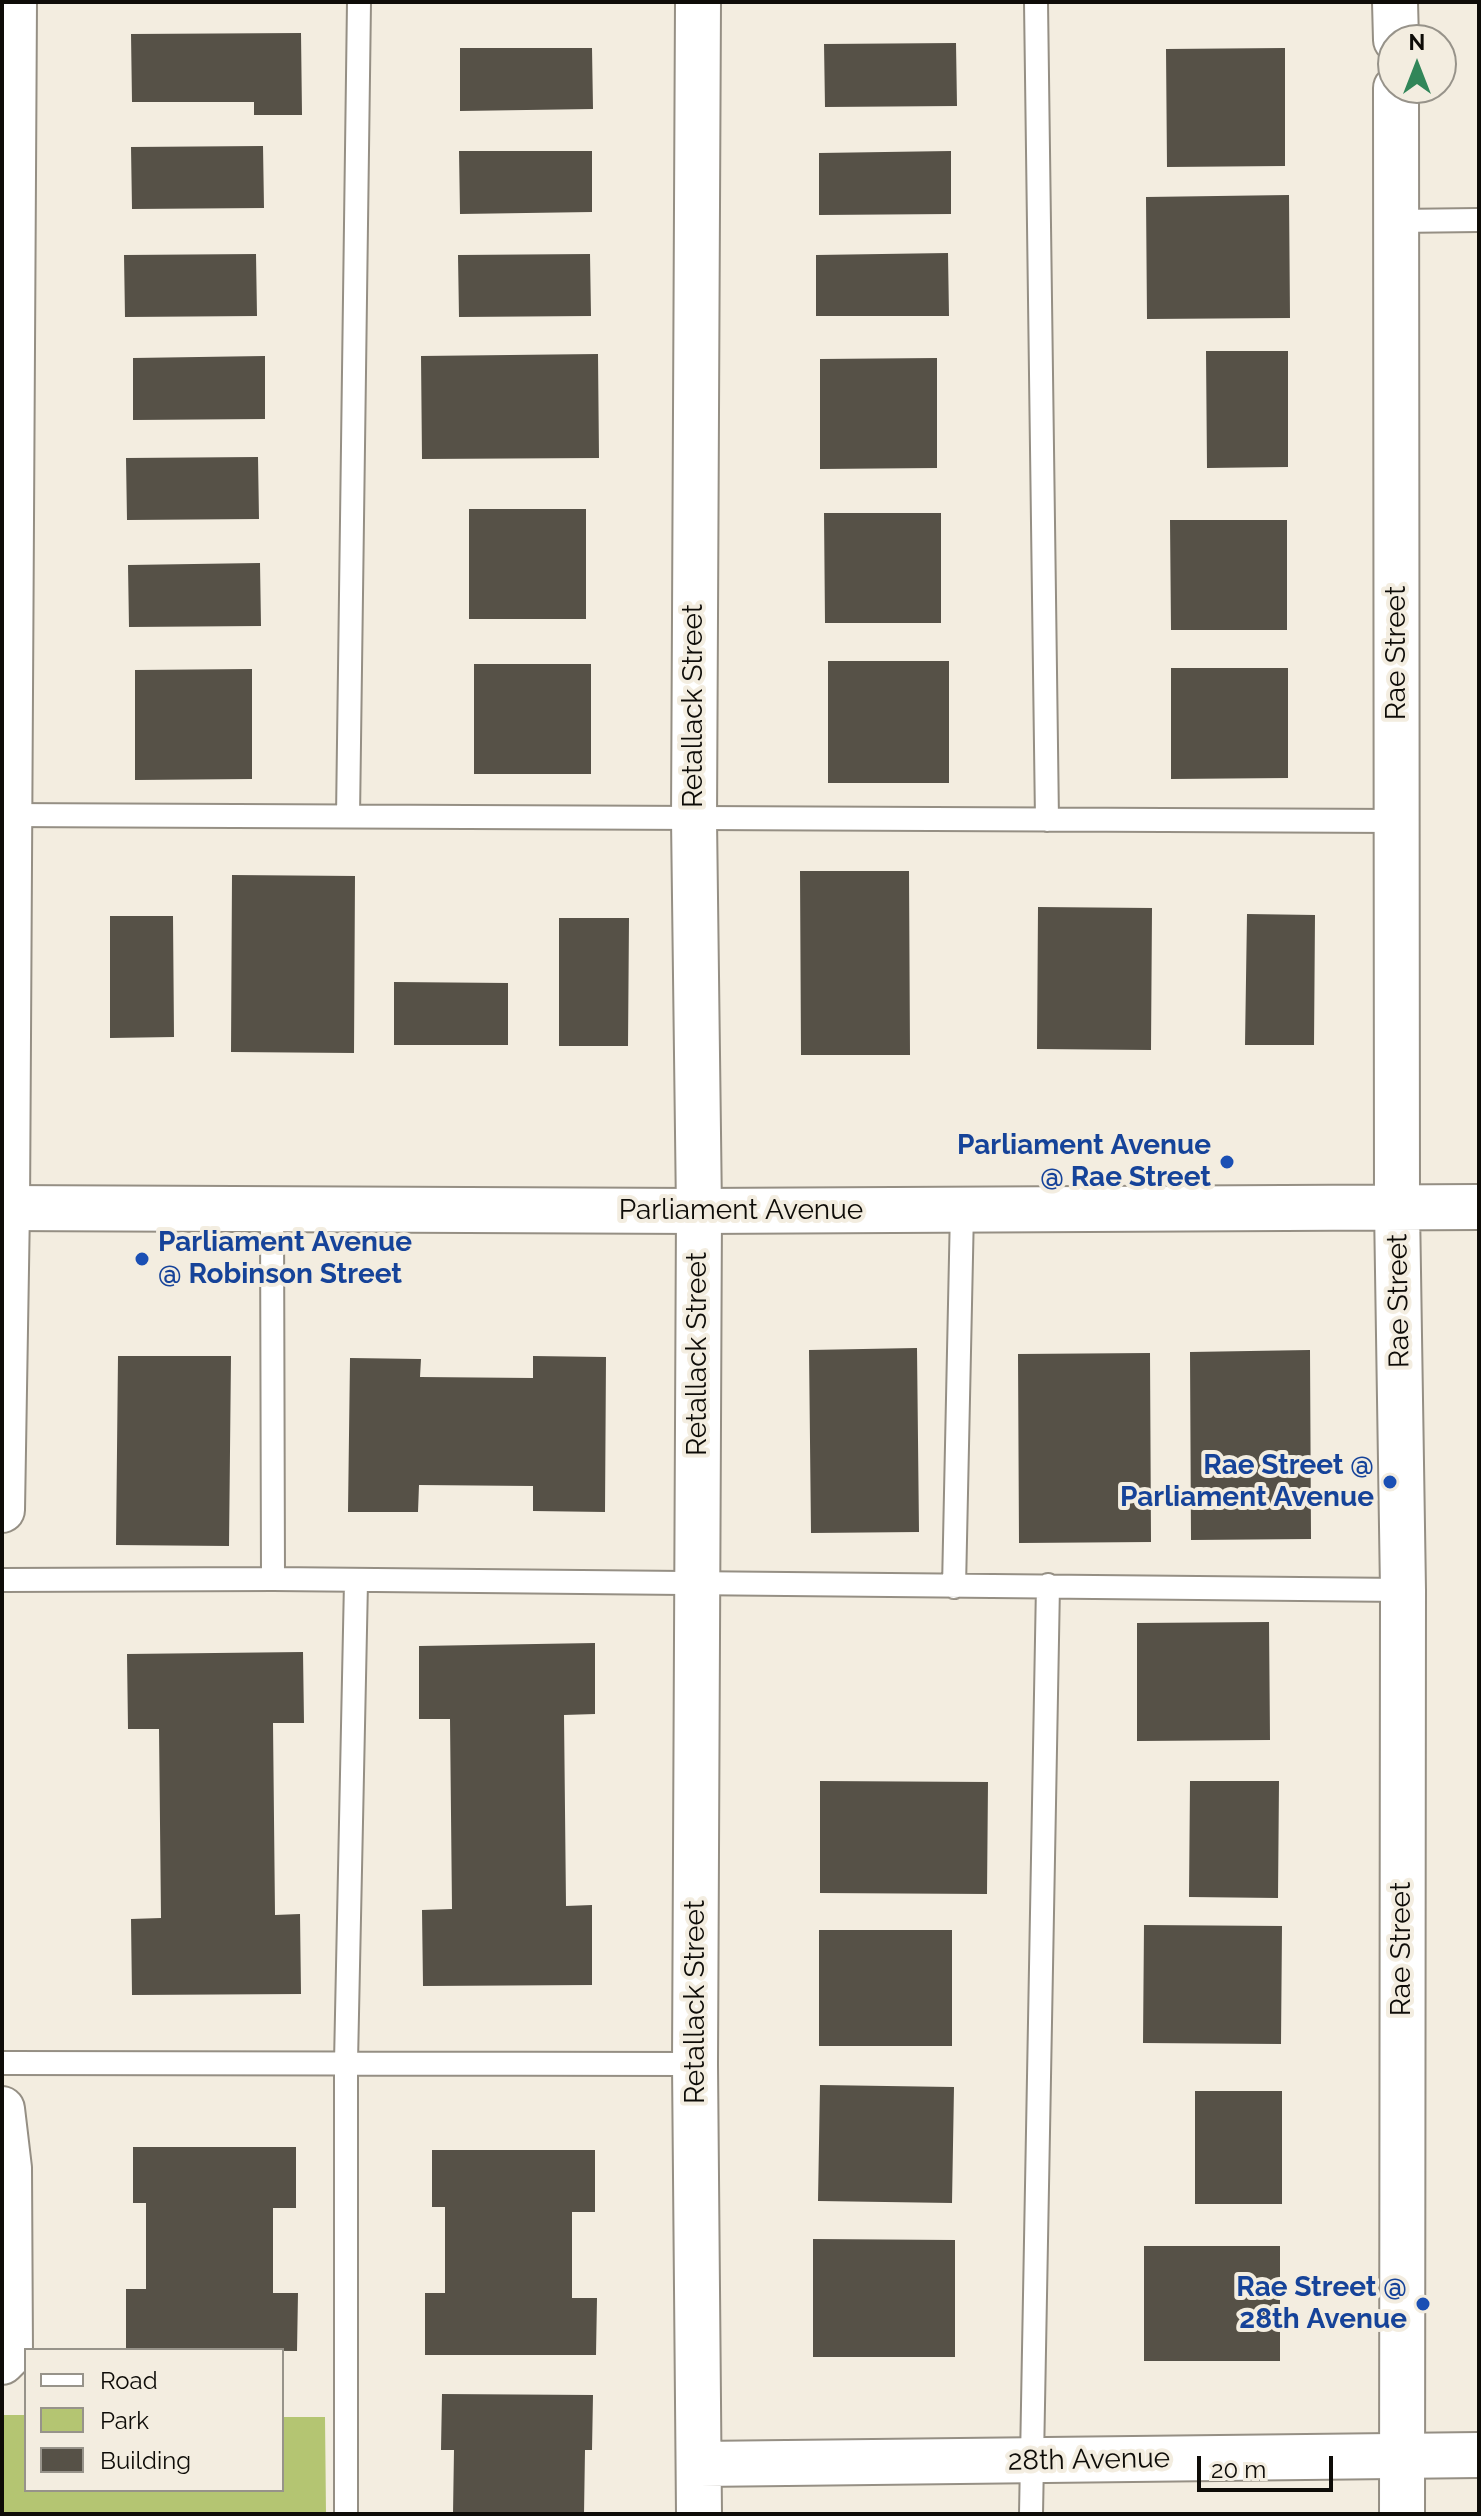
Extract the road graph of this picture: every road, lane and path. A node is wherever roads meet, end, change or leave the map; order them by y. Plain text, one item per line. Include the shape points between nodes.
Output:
1 (14, 2) edge
2 (359, 2) edge
3 (698, 2) edge
4 (1036, 2) edge
5 (1395, 2) edge
6 (1396, 24) edge
7 (1396, 104) edge
8 (1479, 220) edge
9 (1396, 221) junction
10 (6, 815) edge
11 (348, 816) junction
12 (694, 819) junction
13 (1047, 820) junction
14 (1397, 821) junction
15 (1479, 1207) edge
16 (4, 1208) edge
17 (1397, 1208) junction
18 (272, 1210) junction
19 (962, 1210) junction
20 (699, 1211) junction
21 (2, 1510) edge
22 (273, 1579) junction
23 (2, 1580) edge
24 (356, 1582) junction
25 (697, 1584) junction
26 (1048, 1585) junction
27 (954, 1587) junction
28 (1403, 1590) junction
29 (346, 2062) junction
30 (2, 2063) edge
31 (695, 2064) junction
32 (2, 2109) edge
33 (2, 2362) edge
34 (1479, 2455) edge
35 (1402, 2456) junction
36 (1031, 2461) junction
37 (700, 2464) junction
38 (346, 2514) edge
39 (699, 2514) edge
40 (1031, 2514) edge
41 (1402, 2514) edge

1 - 10 street
2 - 11 lane
3 - 12 street, Retallack Street
4 - 13 lane
5 - 6 street
7 - 9 street, Rae Street
8 - 9 lane
9 - 14 street, Rae Street
10 - 11 lane
10 - 16 street
11 - 12 lane
12 - 13 lane
12 - 20 street, Retallack Street
13 - 14 lane
14 - 17 street, Rae Street
15 - 17 street, Parliament Avenue
16 - 18 street, Parliament Avenue
16 - 21 street
17 - 19 street, Parliament Avenue
17 - 28 street, Rae Street
18 - 20 street, Parliament Avenue
18 - 22 lane
19 - 20 street, Parliament Avenue
19 - 27 lane
20 - 25 street, Retallack Street
22 - 23 lane
22 - 24 lane
24 - 25 lane
24 - 29 lane
25 - 27 lane
25 - 31 street, Retallack Street
26 - 27 lane
26 - 28 lane
26 - 36 lane
28 - 35 street, Rae Street
29 - 30 lane
29 - 31 lane
29 - 38 lane
31 - 37 street, Retallack Street
32 - 33 street via 9,2168 10,2354
34 - 35 street, 28th Avenue
35 - 36 street, 28th Avenue
35 - 41 street, Rae Street
36 - 37 street, 28th Avenue
36 - 40 lane
37 - 39 street, Retallack Street

